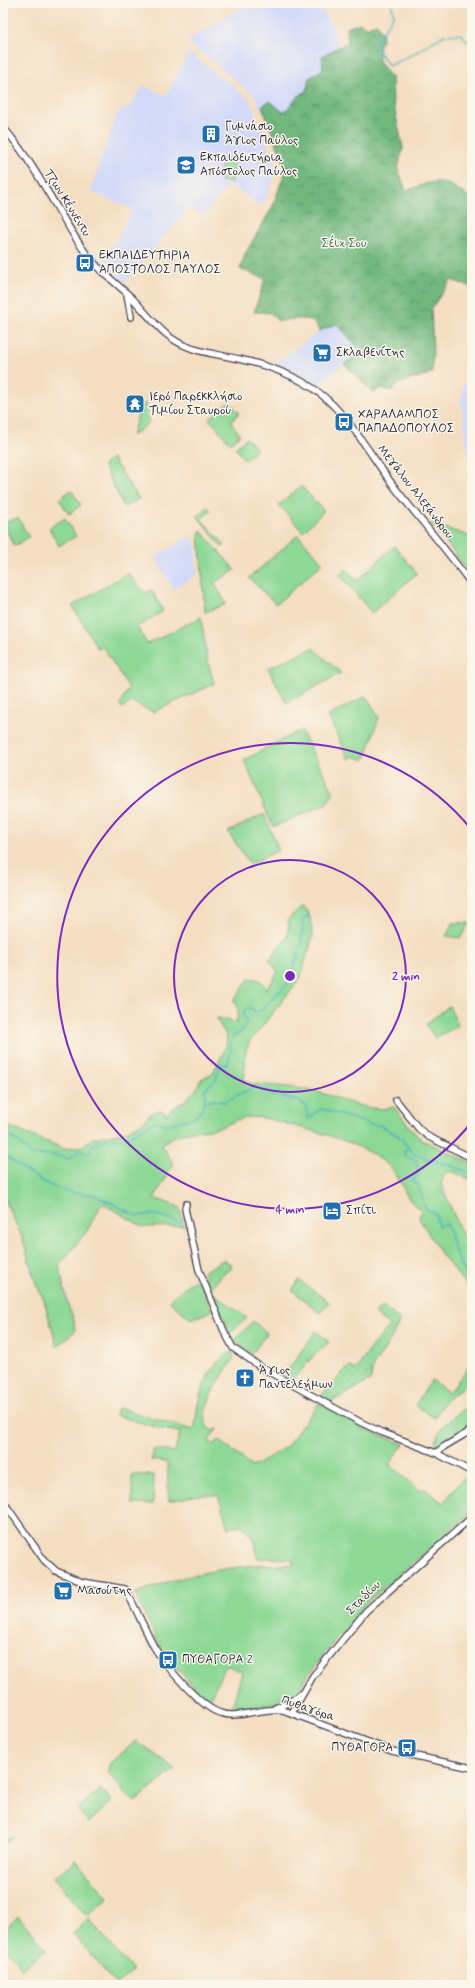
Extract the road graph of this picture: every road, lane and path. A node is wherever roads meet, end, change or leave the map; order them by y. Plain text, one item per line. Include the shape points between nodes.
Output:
1 (3, 127) edge
2 (127, 294) junction
3 (131, 317) dead end
4 (189, 348) joint
5 (472, 584) edge
6 (396, 1100) dead end
7 (472, 1158) edge
8 (186, 1204) dead end
9 (472, 1430) edge
10 (436, 1453) junction
11 (472, 1472) edge
12 (3, 1501) edge
13 (472, 1517) edge
14 (304, 1691) junction
15 (275, 1708) junction
16 (292, 1713) junction
17 (472, 1768) edge

1 - 2 street, Τζων Κέννεντυ via 90,258
2 - 3 street
2 - 4 street, Τζων Κέννεντυ via 163,332
4 - 5 street, Μεγάλου Αλεξάνδρου via 275,369 305,382 322,396 356,433 392,484
6 - 7 street via 429,1136
8 - 10 street via 186,1216 199,1270 233,1348 262,1368 369,1426
9 - 10 street
10 - 11 street
12 - 15 street, Πυθαγόρα via 44,1560 56,1572 82,1582 126,1589 154,1647 192,1694 206,1706 220,1713 232,1715
13 - 14 street, Σταδίου via 371,1605 330,1654
14 - 15 street via 297,1698
14 - 16 street, Σταδίου
15 - 16 street, Πυθαγόρα
16 - 17 street, Πυθαγόρα via 392,1751

